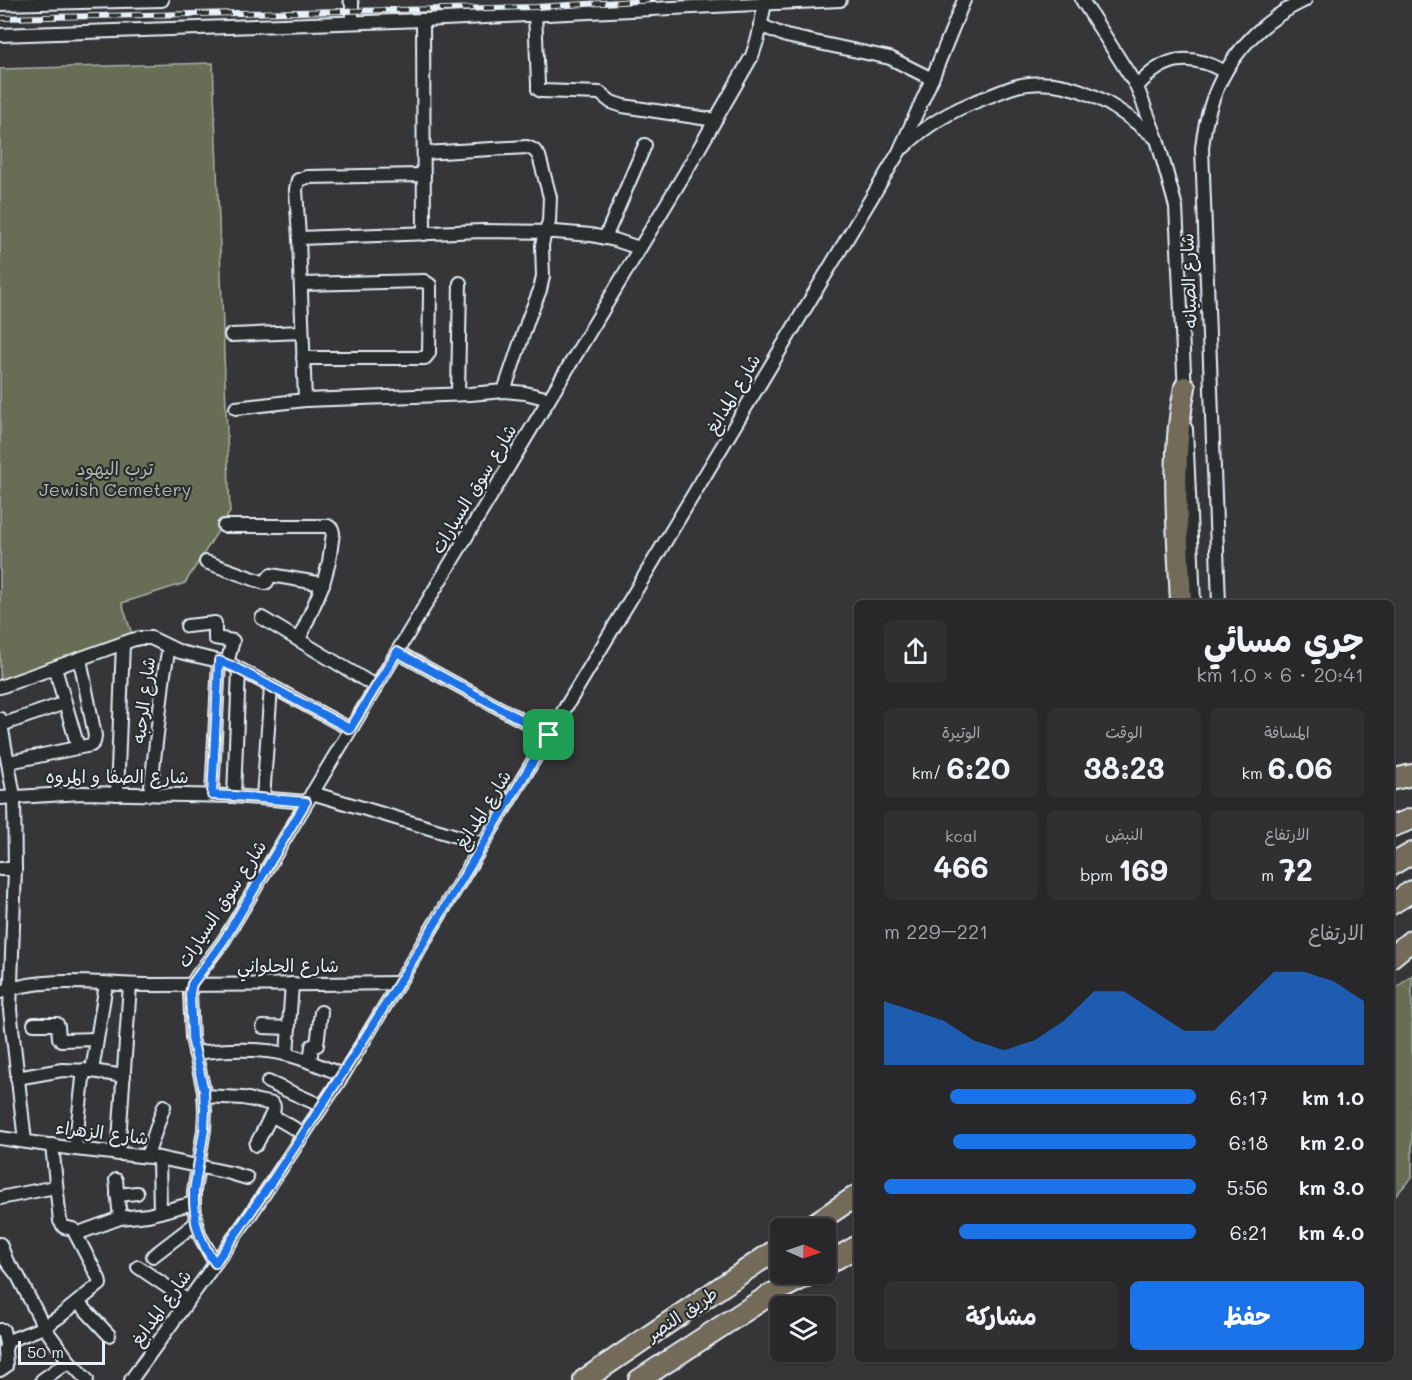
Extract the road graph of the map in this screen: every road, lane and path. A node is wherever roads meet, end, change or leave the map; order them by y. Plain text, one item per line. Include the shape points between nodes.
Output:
1 (162, 0) edge
2 (350, 0) edge
3 (840, 0) edge
4 (964, 0) edge
5 (1082, 0) edge
6 (1305, 0) edge
7 (765, 3) junction
8 (0, 4) edge
9 (535, 13) junction
10 (423, 20) junction
11 (352, 22) junction
12 (760, 25) junction
13 (0, 35) edge
14 (1225, 72) junction
15 (932, 79) junction
16 (1137, 87) junction
17 (715, 120) junction
18 (1157, 139) junction
19 (645, 145) dead end
20 (899, 152) junction
21 (424, 153) junction
22 (424, 175) junction
23 (545, 232) junction
24 (424, 234) junction
25 (299, 238) junction
26 (605, 238) junction
27 (639, 248) junction
28 (460, 283) dead end
29 (301, 284) junction
30 (302, 332) junction
31 (231, 335) dead end
32 (303, 358) junction
33 (1185, 387) junction
34 (504, 391) junction
35 (458, 394) junction
36 (549, 399) junction
37 (305, 400) junction
38 (236, 408) dead end
39 (224, 526) dead end
40 (206, 562) dead end
41 (323, 584) junction
42 (1181, 600) edge
43 (1194, 600) edge
44 (1219, 600) edge
45 (262, 618) dead end
46 (187, 626) dead end
47 (299, 640) junction
48 (123, 644) junction
49 (169, 647) junction
50 (397, 652) junction
51 (80, 659) junction
52 (223, 662) junction
53 (55, 668) junction
54 (239, 669) junction
55 (375, 686) junction
56 (0, 687) edge
57 (271, 687) junction
58 (65, 703) junction
59 (1, 722) edge
60 (350, 729) junction
61 (549, 735) junction
62 (78, 747) junction
63 (9, 762) junction
64 (1412, 775) edge
65 (1394, 779) edge
66 (117, 794) junction
67 (150, 794) junction
68 (212, 795) junction
69 (14, 796) junction
70 (234, 796) junction
71 (309, 797) junction
72 (0, 798) edge
73 (263, 798) junction
74 (1412, 819) edge
75 (1394, 826) edge
76 (483, 844) junction
77 (1412, 853) edge
78 (1394, 864) edge
79 (0, 869) edge
80 (15, 869) junction
81 (1412, 891) edge
82 (1394, 902) edge
83 (1412, 940) edge
84 (1394, 955) edge
85 (398, 983) junction
86 (106, 984) junction
87 (192, 984) junction
88 (292, 984) junction
89 (130, 985) junction
90 (5, 990) edge
91 (321, 1012) dead end
92 (34, 1024) dead end
93 (262, 1027) dead end
94 (289, 1028) junction
95 (97, 1039) junction
96 (195, 1053) junction
97 (287, 1054) junction
98 (310, 1062) junction
99 (88, 1070) junction
100 (343, 1075) junction
101 (124, 1076) junction
102 (18, 1078) junction
103 (268, 1082) dead end
104 (204, 1096) junction
105 (164, 1106) dead end
106 (322, 1106) junction
107 (272, 1114) junction
108 (304, 1134) junction
109 (0, 1138) edge
110 (25, 1142) junction
111 (52, 1145) junction
112 (256, 1145) dead end
113 (75, 1149) junction
114 (118, 1154) junction
115 (153, 1157) junction
116 (198, 1167) junction
117 (247, 1178) dead end
118 (116, 1180) dead end
119 (55, 1187) junction
120 (137, 1193) dead end
121 (117, 1195) junction
122 (854, 1197) edge
123 (0, 1198) edge
124 (194, 1203) junction
125 (160, 1212) junction
126 (120, 1218) junction
127 (823, 1218) edge
128 (196, 1223) junction
129 (76, 1234) junction
130 (0, 1244) edge
131 (854, 1248) edge
132 (770, 1254) edge
133 (153, 1256) dead end
134 (836, 1259) edge
135 (215, 1263) junction
136 (138, 1267) dead end
137 (791, 1284) edge
138 (188, 1301) junction
139 (78, 1302) junction
140 (44, 1328) junction
141 (0, 1330) edge
142 (110, 1335) dead end
143 (6, 1344) junction
144 (69, 1361) junction
145 (0, 1370) edge
146 (42, 1380) edge
147 (87, 1380) edge
148 (131, 1380) edge
149 (584, 1380) edge
150 (639, 1380) edge

1 - 8 street
2 - 11 street
3 - 7 street
4 - 15 street, شارع المدابغ
5 - 16 street, شارع الصيانه
6 - 14 street, شارع الصيانه via 1256,32
7 - 9 street
7 - 12 street, شارع سوق السيارات
9 - 10 street
9 - 17 street via 541,91 600,93 623,106
10 - 11 street
10 - 21 street
11 - 13 street
12 - 15 street via 786,36 890,58
12 - 17 street, شارع سوق السيارات via 752,56
14 - 16 street via 1210,64 1178,60 1148,74
14 - 44 street, شارع الصيانه via 1211,101 1202,148
15 - 20 street, شارع المدابغ
16 - 18 street, شارع الصيانه
17 - 27 street, شارع سوق السيارات
18 - 20 street, شارع المدابغ via 1096,96 1070,87 1032,84 1019,85 954,111 923,130
18 - 33 street, شارع الصيانه via 1176,207
19 - 26 street
20 - 61 street, شارع المدابغ
21 - 22 street
21 - 23 street via 527,147 534,150 550,197
22 - 24 street
22 - 25 street via 298,180
23 - 24 street
23 - 26 street
23 - 34 street via 540,290
24 - 25 street
25 - 29 street
26 - 27 street
27 - 36 street, شارع سوق السيارات
28 - 35 street
29 - 30 street
29 - 32 street via 424,281 430,285 429,353 425,358
30 - 31 street
30 - 32 street
32 - 37 street
33 - 42 highway via 1176,457
33 - 43 street, شارع الصيانه
34 - 35 street
34 - 36 street
35 - 37 street
36 - 50 street, شارع سوق السيارات
37 - 38 street
39 - 41 street via 328,526 333,532
40 - 41 street via 265,583 272,575
41 - 47 street
45 - 47 street
46 - 52 street via 215,623 215,639 233,641
47 - 55 street
48 - 49 street via 147,638
48 - 51 street
48 - 66 street
49 - 52 street
49 - 67 street, شارع الرحبه
50 - 55 street, شارع سوق السيارات
50 - 61 street
51 - 53 street
51 - 62 street via 95,740
52 - 54 street
52 - 68 street
53 - 56 street
53 - 58 street
54 - 57 street
54 - 70 street
55 - 60 street, شارع سوق السيارات
57 - 60 street
57 - 73 street
58 - 59 street
58 - 62 street
59 - 63 street
60 - 71 street, شارع سوق السيارات
61 - 76 street, شارع المدابغ
62 - 63 street
63 - 69 street
64 - 65 highway
66 - 67 street, شارع الصفا و المروه
66 - 69 street, شارع الصفا و المروه
67 - 68 street, شارع الصفا و المروه
68 - 70 street, شارع الصفا و المروه
69 - 72 street, شارع الصفا و المروه
69 - 80 street
70 - 73 street, شارع الصفا و المروه
71 - 73 street, شارع الصفا و المروه
71 - 76 street, شارع الصفا و المروه
71 - 87 street, شارع سوق السيارات via 224,940
74 - 75 highway
76 - 85 street, شارع المدابغ
77 - 78 highway
79 - 80 street
80 - 90 street
81 - 82 highway
83 - 84 highway
85 - 88 street, شارع الحلواني
85 - 100 street, شارع المدابغ
86 - 89 street, شارع الحلواني
86 - 90 street, شارع الحلواني via 36,983
86 - 95 street
87 - 88 street, شارع الحلواني
87 - 89 street, شارع الحلواني
87 - 96 street
88 - 94 street
89 - 101 street
90 - 102 street
91 - 98 street via 317,1045 312,1046
92 - 95 street via 58,1024 61,1040
93 - 94 street
94 - 97 street
95 - 99 street
96 - 97 street via 239,1049
96 - 104 street
97 - 98 street
98 - 100 street
99 - 101 street
99 - 102 street
99 - 113 street
100 - 106 street, شارع المدابغ
101 - 114 street
102 - 110 street
103 - 106 street
104 - 107 street via 273,1104
104 - 116 street
105 - 115 street
106 - 108 street, شارع المدابغ
107 - 108 street
107 - 112 street
108 - 135 street, شارع المدابغ
109 - 110 street, شارع الزهراء
110 - 111 street, شارع الزهراء
111 - 113 street, شارع الزهراء
111 - 119 street
113 - 114 street, شارع الزهراء
114 - 115 street, شارع الزهراء
115 - 116 street, شارع الزهراء
115 - 125 street
116 - 117 street, شارع الزهراء
116 - 124 street
118 - 121 street
119 - 123 street
119 - 129 street via 61,1224
120 - 121 street
121 - 126 street
122 - 127 highway
124 - 125 street
124 - 128 street
125 - 126 street
126 - 129 street
128 - 133 street
128 - 135 street
129 - 139 street via 100,1281
130 - 140 street
131 - 134 highway
132 - 149 highway, طريق النصر
135 - 138 street, شارع المدابغ
136 - 138 street
137 - 150 highway, طريق النصر
138 - 148 street, شارع المدابغ
139 - 140 street
139 - 142 street
140 - 143 street
140 - 144 street
141 - 143 street
143 - 145 street via 6,1366
144 - 146 street
144 - 147 street

